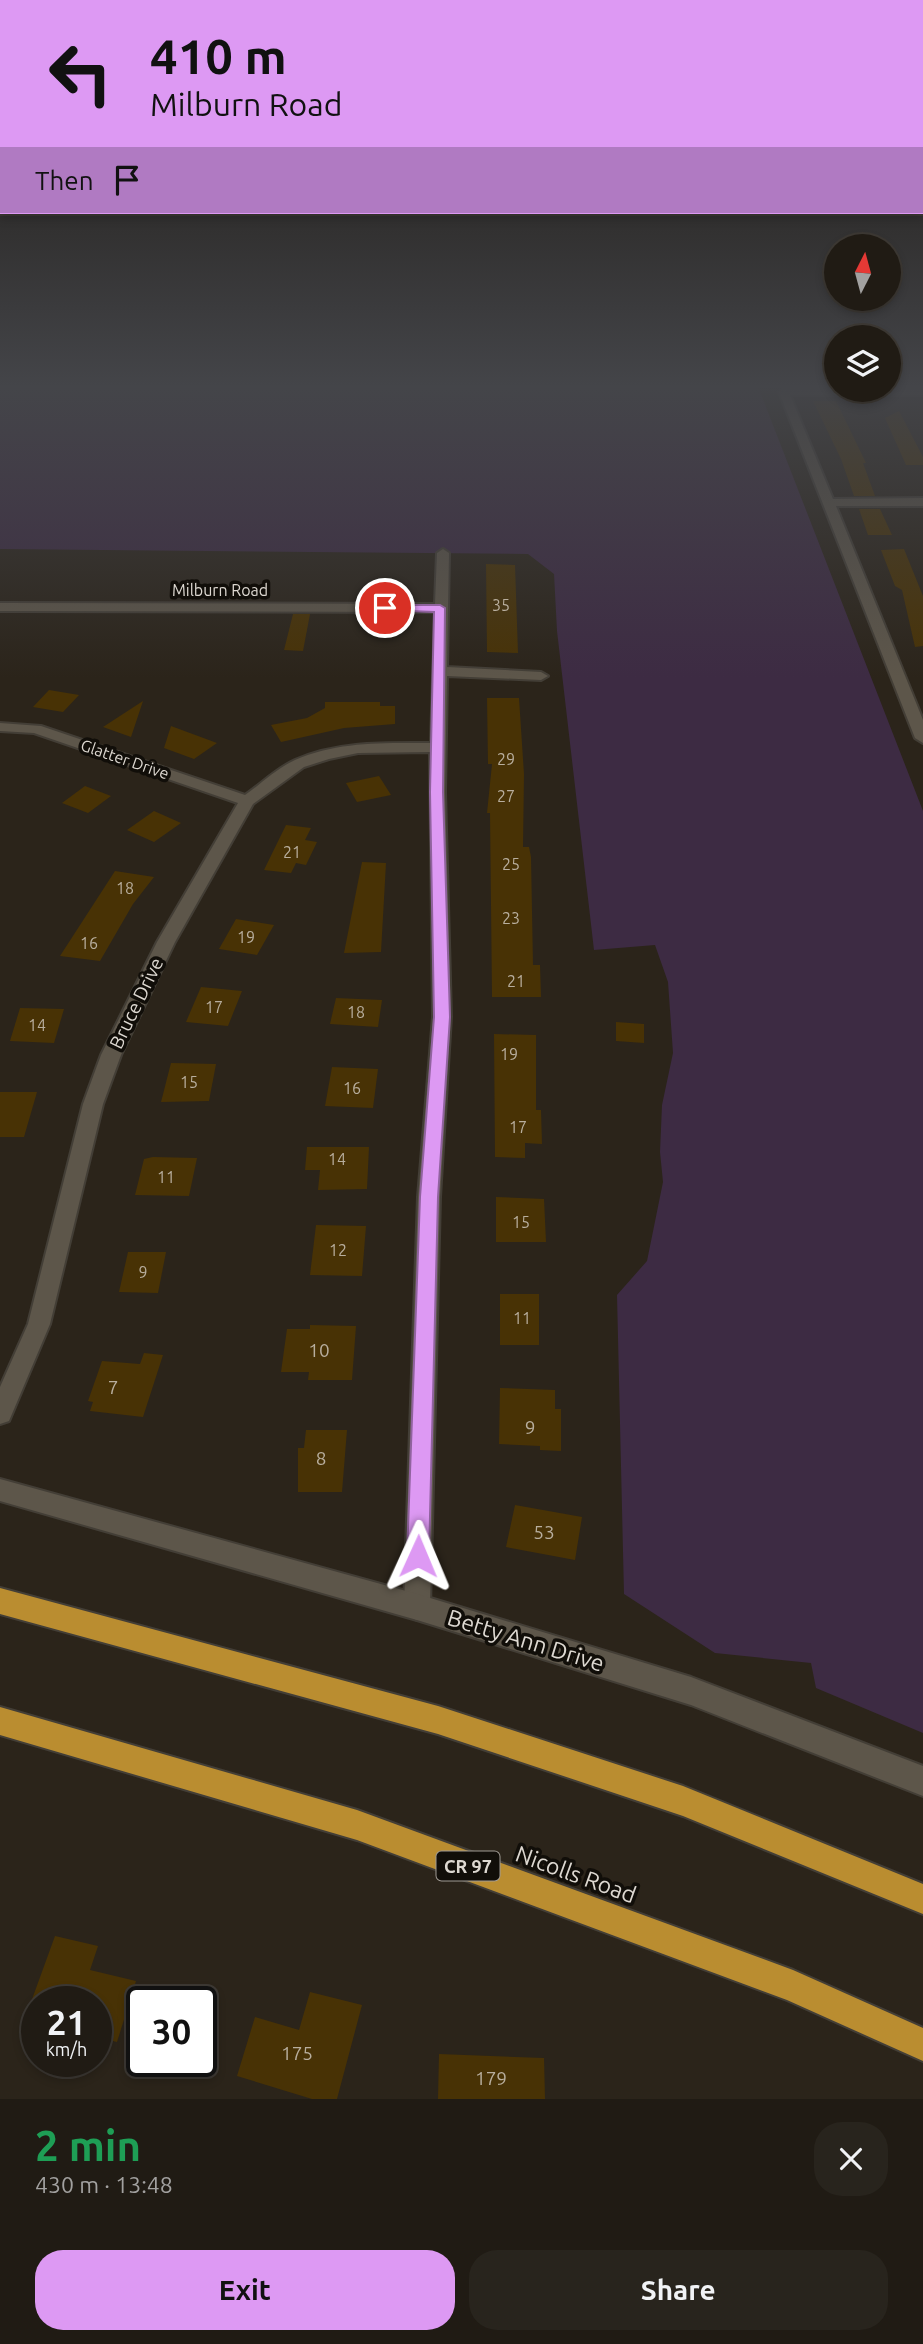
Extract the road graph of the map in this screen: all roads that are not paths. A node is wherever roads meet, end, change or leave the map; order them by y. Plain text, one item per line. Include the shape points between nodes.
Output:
1 (820, 482) edge
2 (923, 502) edge
3 (828, 503) junction
4 (443, 554) dead end
5 (0, 607) edge
6 (440, 608) junction
7 (441, 671) junction
8 (541, 676) dead end
9 (0, 727) edge
10 (923, 738) edge
11 (437, 747) junction
12 (247, 801) junction
13 (0, 1414) edge
14 (0, 1490) edge
15 (0, 1601) edge
16 (417, 1607) junction
17 (0, 1721) edge
18 (923, 1781) edge
19 (923, 1899) edge
20 (923, 2045) edge

1 - 3 street
2 - 3 street
3 - 10 street
4 - 6 street
5 - 6 street, Milburn Road
6 - 7 street
7 - 8 street
7 - 11 street
9 - 12 street, Glatter Drive via 36,729
11 - 12 street, Bruce Drive via 370,747 324,756 299,764
11 - 16 street via 442,1017 429,1197
12 - 13 street, Bruce Drive via 166,942 111,1055 93,1104 39,1324
14 - 16 street, Betty Ann Drive
15 - 19 highway via 438,1720 683,1801
16 - 18 street, Betty Ann Drive via 691,1691
17 - 20 highway, Nicolls Road / CR 97 via 357,1825 793,1986

